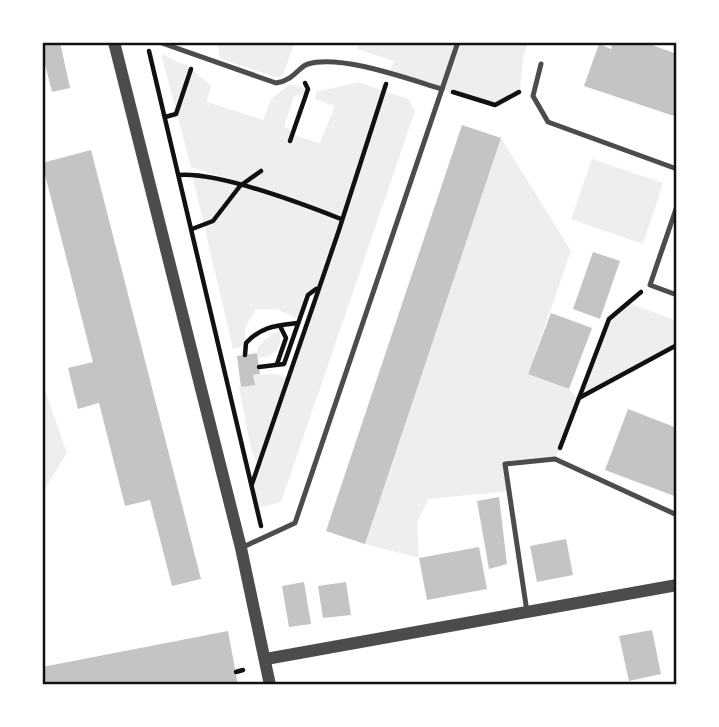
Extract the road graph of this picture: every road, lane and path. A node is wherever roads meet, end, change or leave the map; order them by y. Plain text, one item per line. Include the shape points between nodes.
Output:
1 (114, 42) edge
2 (147, 42) edge
3 (159, 42) edge
4 (458, 42) edge
5 (541, 64) dead end
6 (191, 69) dead end
7 (299, 72) junction
8 (389, 74) junction
9 (442, 89) junction
10 (520, 92) dead end
11 (165, 117) junction
12 (290, 141) dead end
13 (677, 169) edge
14 (261, 171) dead end
15 (179, 175) junction
16 (240, 186) junction
17 (677, 206) edge
18 (341, 219) junction
19 (192, 229) junction
20 (650, 285) junction
21 (317, 288) junction
22 (677, 295) edge
23 (298, 323) junction
24 (280, 326) junction
25 (677, 345) edge
26 (245, 355) dead end
27 (284, 364) junction
28 (277, 365) junction
29 (291, 366) junction
30 (259, 367) dead end
31 (579, 399) junction
32 (555, 459) junction
33 (251, 485) junction
34 (677, 515) edge
35 (263, 537) junction
36 (242, 548) junction
37 (677, 585) edge
38 (527, 612) junction
39 (266, 659) junction
40 (243, 670) dead end
41 (236, 672) dead end
42 (270, 685) edge

1 - 36 street
2 - 11 path
3 - 7 lane via 276,83
4 - 9 lane
5 - 13 lane via 533,96 548,122
6 - 11 path via 177,114
7 - 8 lane via 306,64 342,62
7 - 12 path via 308,89
8 - 9 lane
8 - 18 path
9 - 10 path via 495,105
9 - 35 lane via 295,523
11 - 15 path
14 - 16 path
15 - 16 path
15 - 19 path
16 - 18 path
16 - 19 path via 213,221
17 - 20 lane
18 - 21 path
19 - 33 path
20 - 22 lane
20 - 31 path via 609,319
21 - 23 path via 308,295
21 - 29 path
23 - 24 path
23 - 27 path
24 - 26 path via 257,332 246,343
24 - 28 path via 286,338
25 - 31 path
27 - 28 path
27 - 29 path
28 - 30 path
29 - 33 path
31 - 32 path
32 - 34 lane
32 - 38 lane via 505,464
33 - 35 path
35 - 36 lane
36 - 39 street
37 - 38 street
38 - 39 street
39 - 42 street
40 - 41 path

